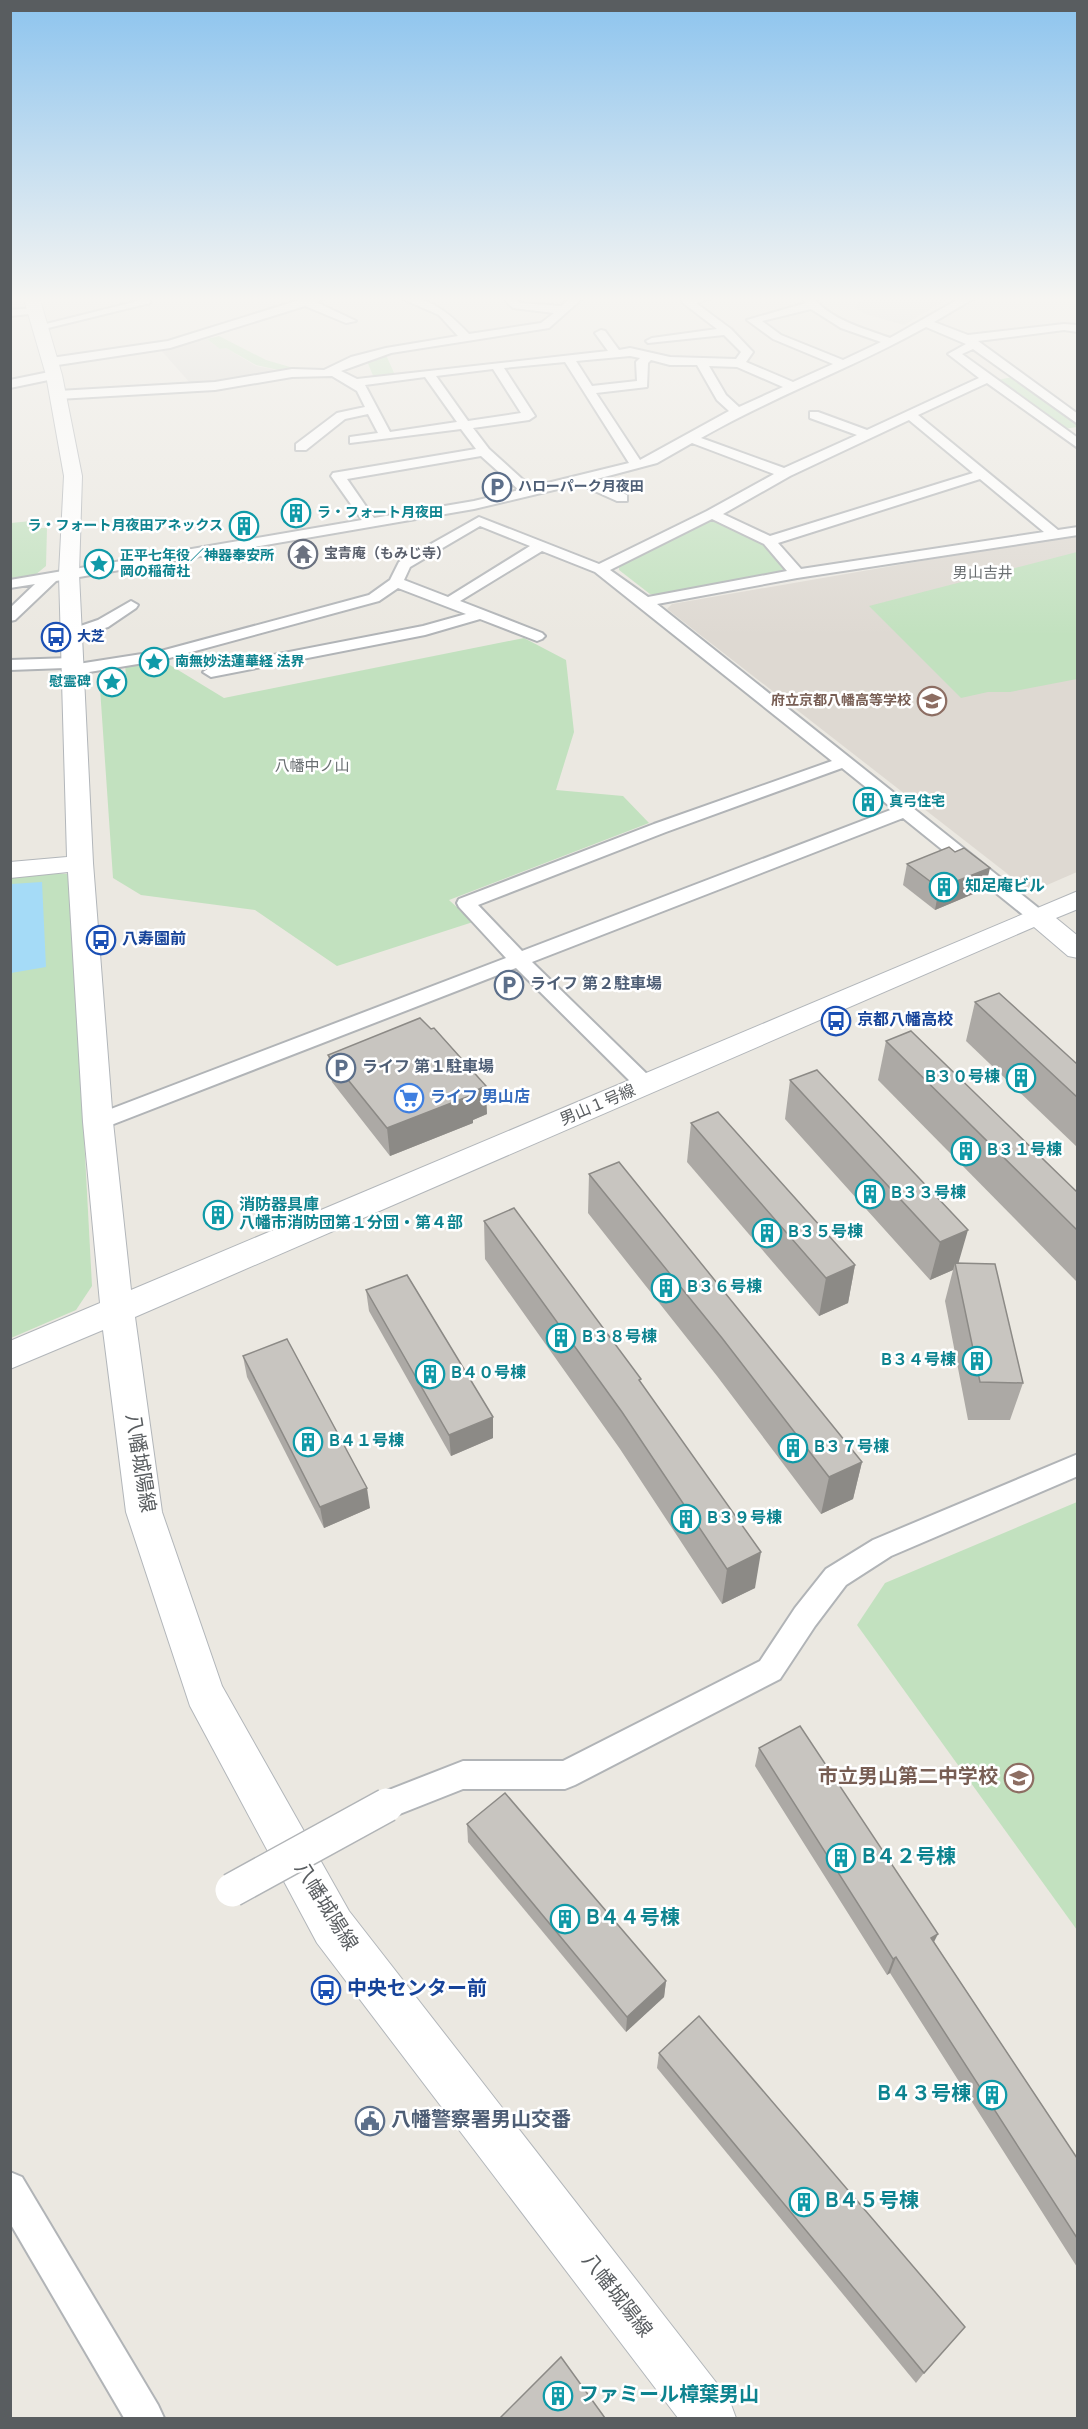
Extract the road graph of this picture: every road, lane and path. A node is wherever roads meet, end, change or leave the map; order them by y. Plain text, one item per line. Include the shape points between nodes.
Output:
1 (61, 409) edge
2 (370, 409) edge
3 (372, 409) edge
4 (453, 409) edge
5 (526, 409) edge
6 (601, 409) edge
7 (734, 409) edge
8 (743, 409) edge
9 (919, 409) edge
10 (1032, 409) edge
11 (1062, 409) edge
12 (737, 412) junction
13 (909, 414) junction
14 (814, 415) dead end
15 (1077, 420) edge
16 (464, 426) junction
17 (867, 434) junction
18 (386, 436) junction
19 (1074, 438) edge
20 (693, 439) junction
21 (356, 440) dead end
22 (301, 447) dead end
23 (484, 452) junction
24 (636, 464) junction
25 (785, 472) junction
26 (981, 476) junction
27 (581, 480) junction
28 (530, 493) junction
29 (622, 498) dead end
30 (474, 506) junction
31 (712, 514) junction
32 (479, 521) junction
33 (371, 523) junction
34 (1077, 531) edge
35 (1055, 534) junction
36 (769, 541) junction
37 (541, 546) junction
38 (600, 569) junction
39 (797, 574) junction
40 (60, 575) junction
41 (396, 582) junction
42 (10, 584) edge
43 (449, 602) junction
44 (645, 602) junction
45 (132, 605) dead end
46 (479, 615) junction
47 (10, 617) edge
48 (70, 634) junction
49 (537, 636) dead end
50 (10, 665) edge
51 (71, 666) junction
52 (211, 672) dead end
53 (844, 762) junction
54 (904, 811) junction
55 (80, 863) junction
56 (10, 870) edge
57 (1077, 899) edge
58 (1039, 918) junction
59 (1077, 950) edge
60 (519, 960) junction
61 (646, 1086) junction
62 (98, 1122) junction
63 (117, 1310) junction
64 (10, 1356) edge
65 (1077, 1464) edge
66 (232, 1890) dead end
67 (10, 2189) edge
68 (145, 2418) edge
69 (710, 2418) edge

1 - 40 street, 八幡城陽線 via 73,476
2 - 22 street via 341,416
3 - 18 street
4 - 16 street
5 - 16 street via 530,416
6 - 24 street
7 - 12 street
8 - 12 street
9 - 13 street
10 - 19 street
11 - 15 street
12 - 20 street
13 - 17 street
13 - 26 street
14 - 17 street
16 - 18 street
16 - 23 street
17 - 25 street
18 - 21 street
20 - 24 street
20 - 25 street
23 - 28 street
23 - 33 street via 338,476
24 - 27 street
25 - 31 street
26 - 35 street
26 - 36 street
27 - 28 street
27 - 29 street
28 - 30 street
30 - 32 street
30 - 33 street
31 - 36 street
31 - 38 street
32 - 37 street
32 - 41 street via 404,565
33 - 40 street
34 - 35 street
35 - 39 street
36 - 39 street
37 - 38 street
37 - 43 street
38 - 44 street
39 - 44 street
40 - 42 street
40 - 47 street
40 - 48 street, 八幡城陽線
41 - 43 street
41 - 51 street via 374,598 162,656
43 - 46 street
44 - 53 street
45 - 48 street via 95,629
46 - 49 street
46 - 52 street via 425,630
48 - 51 street, 八幡城陽線
50 - 51 street
51 - 55 street, 八幡城陽線
53 - 54 street
53 - 60 street via 466,903
54 - 58 street
54 - 60 street
55 - 56 street
55 - 62 street, 八幡城陽線
57 - 58 street, 男山１号線
58 - 59 street
58 - 61 street, 男山１号線
60 - 61 street
60 - 62 street
61 - 63 street, 男山１号線
62 - 63 street, 八幡城陽線
63 - 64 street, 男山１号線
63 - 69 street, 八幡城陽線 via 144,1512 204,1693 333,1927
65 - 66 street, bridge via 882,1548 836,1577 770,1670 565,1775 463,1775 387,1805
67 - 68 street

